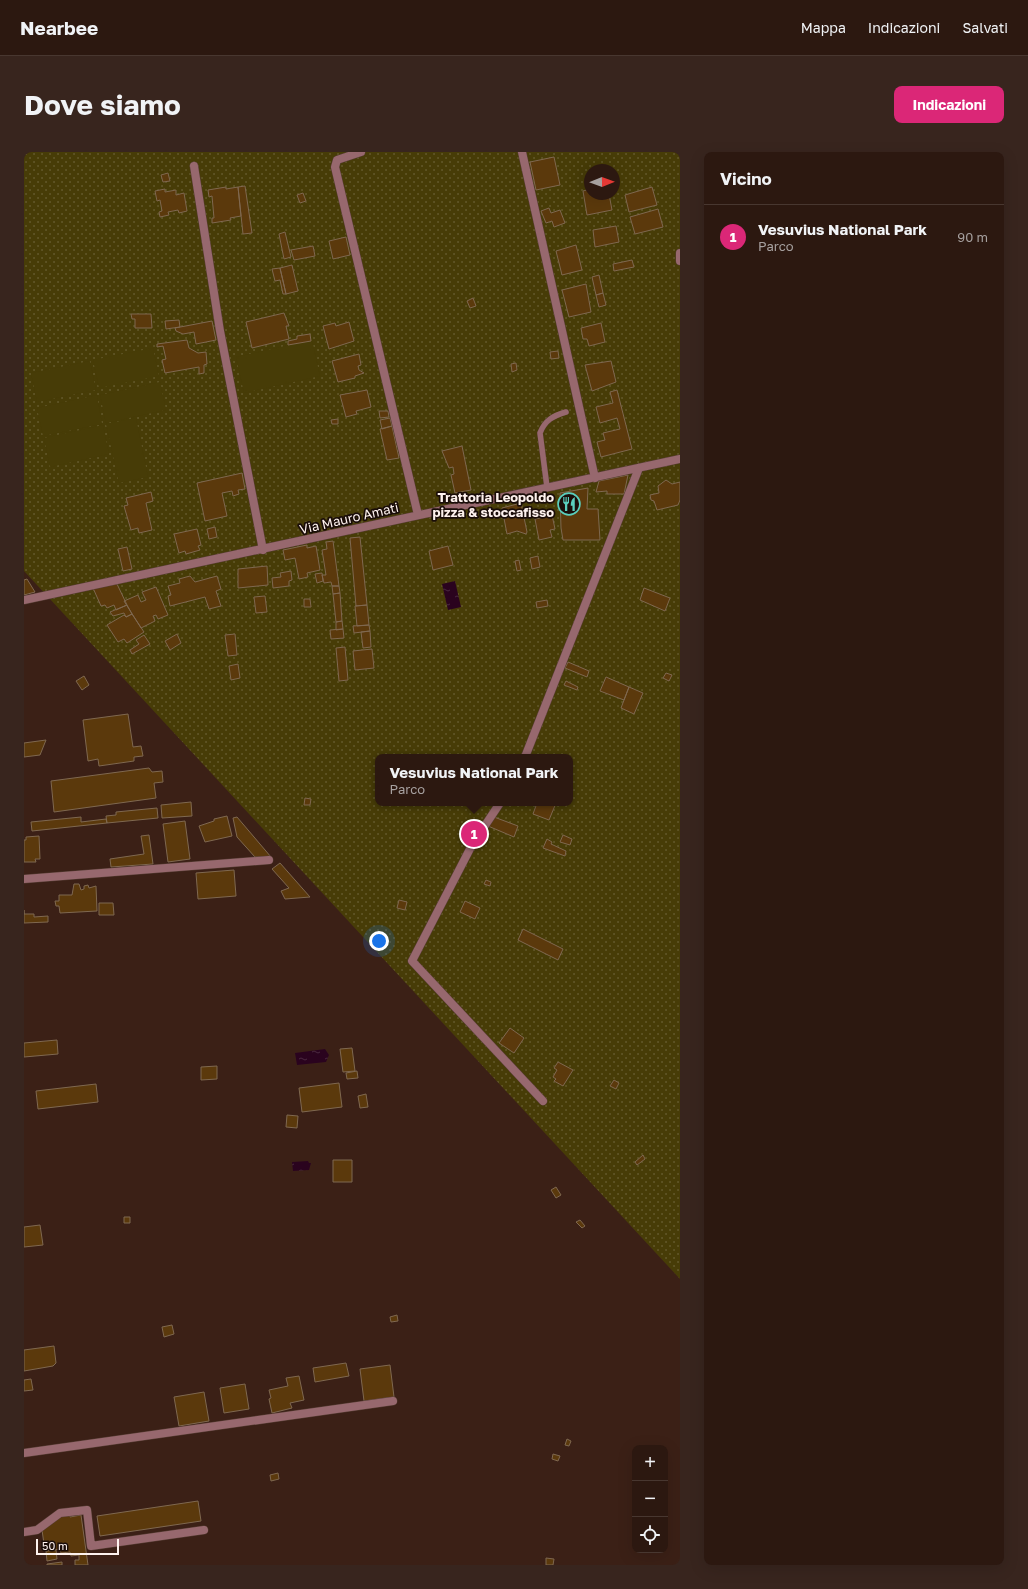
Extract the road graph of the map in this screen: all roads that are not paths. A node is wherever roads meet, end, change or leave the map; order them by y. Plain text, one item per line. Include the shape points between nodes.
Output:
1 (361, 152) edge
2 (522, 152) edge
3 (194, 166) dead end
4 (680, 253) edge
5 (680, 261) edge
6 (566, 412) dead end
7 (680, 459) edge
8 (639, 468) junction
9 (594, 478) junction
10 (547, 488) junction
11 (418, 515) junction
12 (263, 550) junction
13 (24, 600) edge
14 (527, 754) edge
15 (498, 806) edge
16 (269, 860) dead end
17 (24, 879) edge
18 (543, 1101) dead end
19 (393, 1401) dead end
20 (24, 1453) edge
21 (204, 1530) dead end
22 (24, 1532) edge

1 - 11 street via 337,160 335,167
2 - 9 street
3 - 12 street via 220,331
4 - 5 street
6 - 10 lane via 548,420 540,433
7 - 8 street, Via Mauro Amati
8 - 9 street, Via Mauro Amati
8 - 14 street
9 - 10 street, Via Mauro Amati
10 - 11 street, Via Mauro Amati
11 - 12 street, Via Mauro Amati
12 - 13 street, Via Mauro Amati
15 - 18 street via 472,845 412,961
16 - 17 street
19 - 20 street
21 - 22 street via 91,1546 86,1510 60,1513 37,1530

